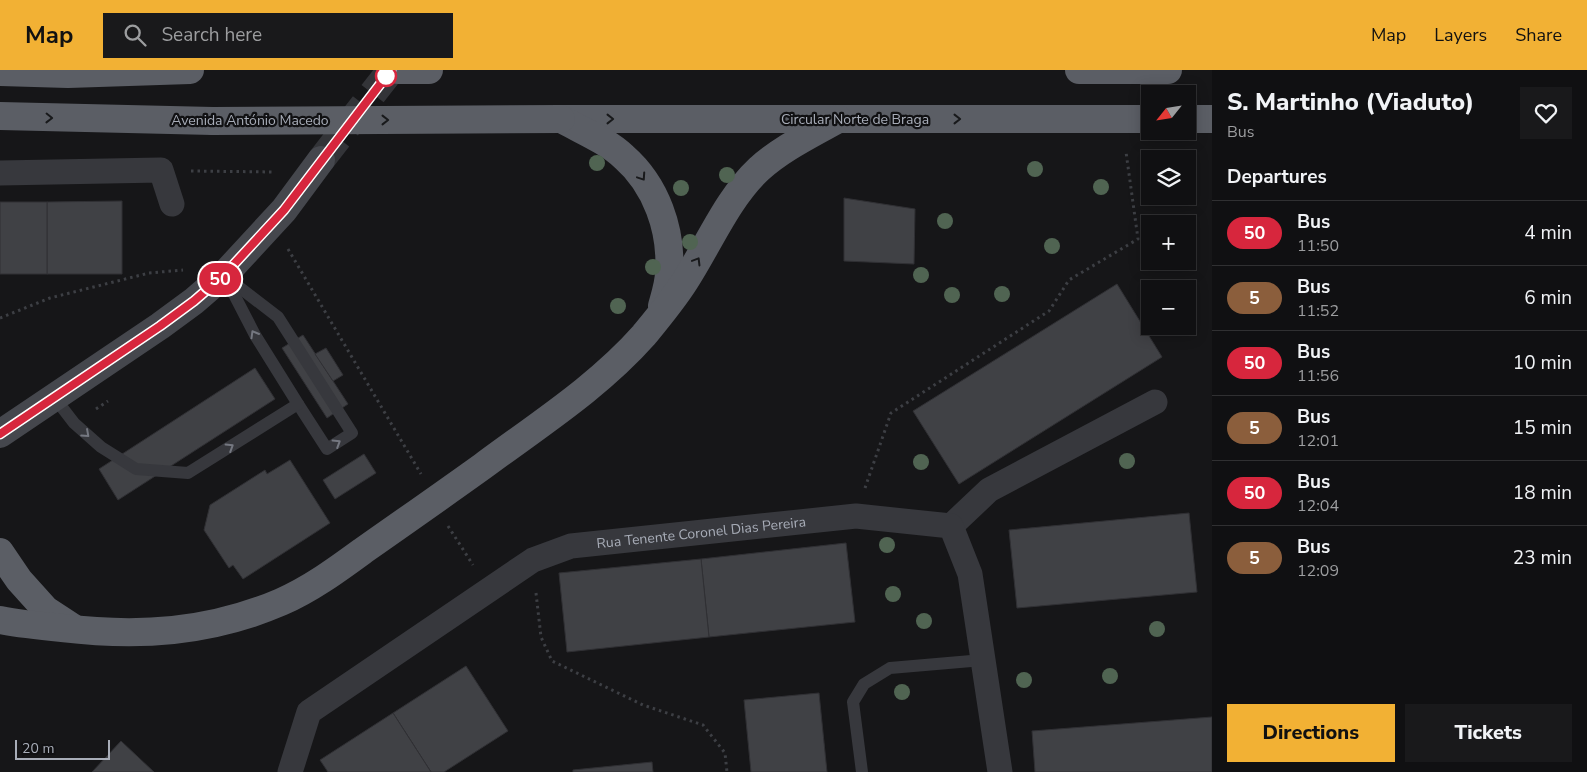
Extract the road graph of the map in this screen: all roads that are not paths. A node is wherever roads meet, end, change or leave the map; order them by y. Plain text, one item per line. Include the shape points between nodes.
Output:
1 (190, 70) edge
2 (398, 70) edge
3 (429, 70) edge
4 (1079, 70) edge
5 (1127, 70) edge
6 (1168, 70) edge
7 (0, 72) edge
8 (0, 116) edge
9 (561, 119) junction
10 (838, 119) junction
11 (1141, 119) edge
12 (1196, 119) edge
13 (1212, 119) edge
14 (321, 160) tunnel mouth
15 (0, 173) edge
16 (172, 204) dead end
17 (224, 275) junction
18 (660, 316) junction
19 (54, 397) junction
20 (1155, 402) dead end
21 (298, 404) junction
22 (0, 434) edge
23 (951, 526) junction
24 (0, 552) edge
25 (19, 580) junction
26 (9, 622) edge
27 (76, 630) junction
28 (983, 660) junction
29 (290, 772) edge
30 (862, 772) edge
31 (1000, 772) edge

1 - 7 highway via 68,74
2 - 3 highway
4 - 5 highway
5 - 6 highway
8 -> 9 highway, Avenida António Macedo, bridge via 213,121
9 -> 10 highway, Circular Norte de Braga
9 -> 18 highway via 624,156 640,174 657,202 667,235 670,272
10 -> 11 highway, Circular Norte de Braga
18 -> 10 highway via 685,282 744,186 760,168
12 - 13 highway
14 - 17 main road via 284,210
15 - 16 street via 161,170
17 - 19 main road via 160,326
21 -> 17 lane via 255,335
21 -> 17 lane via 327,450 352,433 278,317
18 - 27 highway via 630,350 591,385 322,580 283,601 248,615 170,632 136,634
19 -> 21 lane via 74,423 101,447 136,469 188,473
19 - 22 main road
20 - 23 street via 989,490
23 - 28 street via 970,574
23 - 29 street, Rua Tenente Coronel Dias Pereira via 856,516 564,548 533,560 309,712
24 - 25 highway
25 - 26 highway via 10,588 6,602
25 - 27 highway via 46,610
26 - 27 highway
28 - 30 lane via 890,668 864,684 853,702
28 - 31 street

